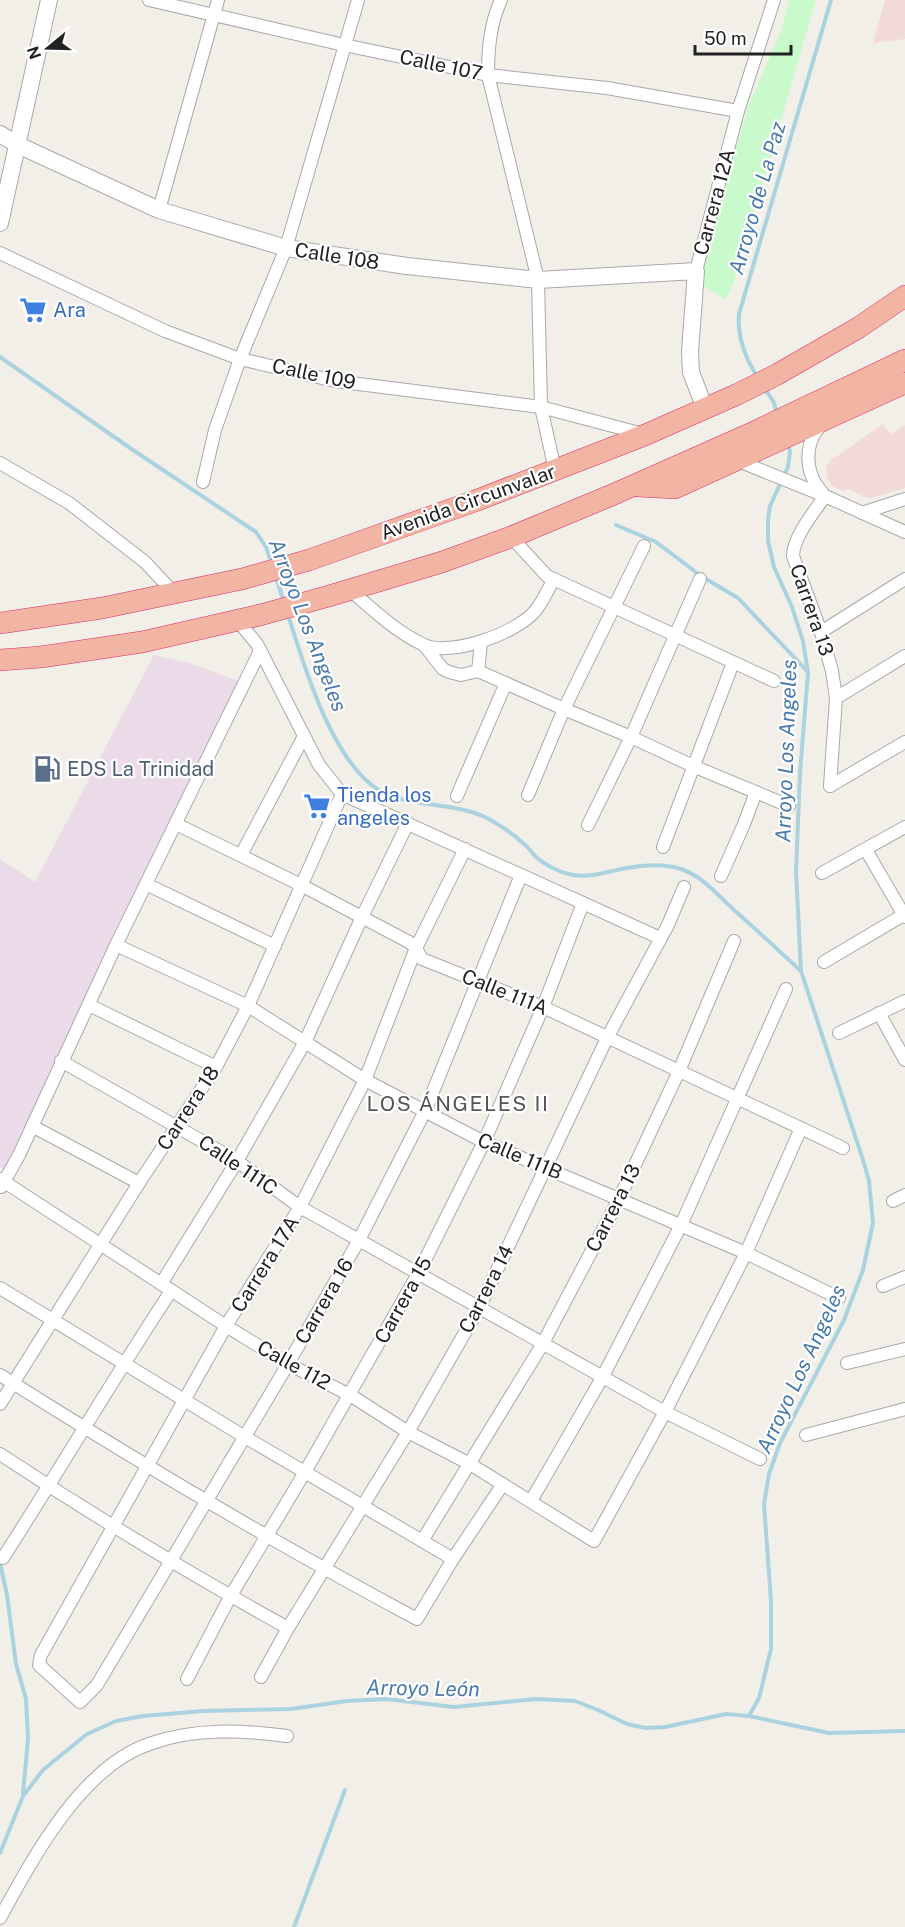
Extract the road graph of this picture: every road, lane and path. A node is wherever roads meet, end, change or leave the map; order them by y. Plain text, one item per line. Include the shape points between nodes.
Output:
1 (49, 0) edge
2 (149, 0) edge
3 (218, 0) edge
4 (358, 0) edge
5 (501, 0) edge
6 (774, 0) edge
7 (215, 15) junction
8 (344, 45) junction
9 (488, 75) junction
10 (738, 111) junction
11 (0, 134) edge
12 (18, 145) junction
13 (159, 210) junction
14 (0, 223) edge
15 (286, 248) junction
16 (0, 253) edge
17 (696, 271) junction
18 (538, 280) junction
19 (905, 296) edge
20 (240, 359) junction
21 (905, 360) edge
22 (905, 383) edge
23 (541, 407) junction
24 (705, 409) junction
25 (834, 415) junction
26 (797, 422) junction
27 (645, 435) junction
28 (759, 440) junction
29 (736, 460) junction
30 (0, 463) edge
31 (555, 470) junction
32 (203, 482) dead end
33 (634, 485) junction
34 (825, 495) junction
35 (905, 499) edge
36 (862, 513) junction
37 (905, 532) edge
38 (511, 537) junction
39 (644, 546) dead end
40 (554, 579) junction
41 (700, 579) dead end
42 (905, 579) edge
43 (350, 590) junction
44 (173, 592) junction
45 (614, 606) junction
46 (251, 617) junction
47 (0, 623) edge
48 (821, 632) junction
49 (675, 635) junction
50 (481, 643) junction
51 (424, 645) junction
52 (259, 647) junction
53 (905, 656) edge
54 (0, 660) edge
55 (733, 663) junction
56 (478, 671) junction
57 (774, 681) dead end
58 (506, 683) junction
59 (836, 698) junction
60 (564, 709) junction
61 (304, 736) junction
62 (631, 737) junction
63 (905, 742) edge
64 (693, 766) junction
65 (756, 792) junction
66 (342, 794) junction
67 (528, 795) dead end
68 (457, 796) dead end
69 (789, 806) dead end
70 (408, 823) junction
71 (176, 824) junction
72 (588, 825) dead end
73 (905, 827) edge
74 (663, 847) dead end
75 (465, 849) junction
76 (866, 850) junction
77 (241, 855) junction
78 (822, 873) dead end
79 (521, 875) junction
80 (721, 876) dead end
81 (146, 884) junction
82 (301, 885) junction
83 (684, 887) dead end
84 (583, 903) junction
85 (905, 915) edge
86 (362, 917) junction
87 (660, 938) junction
88 (734, 941) dead end
89 (116, 945) junction
90 (275, 946) junction
91 (416, 948) junction
92 (824, 962) dead end
93 (479, 982) junction
94 (786, 989) dead end
95 (905, 1000) edge
96 (89, 1005) junction
97 (248, 1006) junction
98 (543, 1007) junction
99 (879, 1013) junction
100 (839, 1034) dead end
101 (607, 1038) junction
102 (305, 1042) junction
103 (61, 1060) junction
104 (905, 1060) edge
105 (216, 1067) junction
106 (679, 1071) junction
107 (365, 1080) junction
108 (738, 1098) junction
109 (425, 1111) junction
110 (176, 1125) junction
111 (32, 1126) junction
112 (801, 1128) junction
113 (484, 1142) junction
114 (843, 1148) dead end
115 (237, 1161) junction
116 (545, 1167) junction
117 (1, 1183) edge
118 (139, 1183) junction
119 (905, 1195) edge
120 (619, 1199) junction
121 (893, 1201) dead end
122 (300, 1207) junction
123 (681, 1225) junction
124 (359, 1240) junction
125 (101, 1246) junction
126 (746, 1253) junction
127 (418, 1274) junction
128 (905, 1277) edge
129 (883, 1286) dead end
130 (0, 1288) edge
131 (166, 1288) junction
132 (838, 1298) dead end
133 (479, 1308) junction
134 (53, 1320) junction
135 (226, 1326) junction
136 (543, 1345) junction
137 (905, 1349) edge
138 (847, 1363) dead end
139 (123, 1364) junction
140 (288, 1364) junction
141 (0, 1375) edge
142 (602, 1378) junction
143 (13, 1383) junction
144 (350, 1395) junction
145 (184, 1400) junction
146 (0, 1404) edge
147 (905, 1409) edge
148 (664, 1412) junction
149 (85, 1429) junction
150 (408, 1432) junction
151 (806, 1435) dead end
152 (245, 1437) junction
153 (0, 1454) edge
154 (760, 1459) dead end
155 (470, 1464) junction
156 (148, 1467) junction
157 (305, 1472) junction
158 (503, 1484) junction
159 (49, 1486) junction
160 (531, 1501) junction
161 (206, 1502) junction
162 (364, 1507) junction
163 (113, 1526) junction
164 (267, 1536) junction
165 (422, 1541) junction
166 (3, 1558) dead end
167 (453, 1559) junction
168 (170, 1560) junction
169 (325, 1570) junction
170 (230, 1597) junction
171 (288, 1628) junction
172 (261, 1677) dead end
173 (187, 1679) dead end
174 (80, 1702) joint
175 (287, 1736) dead end
176 (0, 1918) edge

1 - 12 street
2 - 7 street, Calle 107
3 - 7 street
4 - 8 street
5 - 9 street via 489,42
6 - 10 street, Carrera 12A
7 - 8 street, Calle 107
7 - 13 street
8 - 9 street, Calle 107
8 - 15 street
9 - 10 street, Calle 107 via 607,88
9 - 18 street
10 - 17 street, Carrera 12A
11 - 12 street, Calle 108
12 - 13 street, Calle 108
12 - 14 street
13 - 15 street, Calle 108
15 - 18 street, Calle 108
15 - 20 street
16 - 20 street, Calle 109 via 165,331
17 - 18 street, Calle 108
17 - 24 street, Carrera 12A via 691,372
18 - 23 street
19 - 24 highway, Avenida Circunvalar via 776,375
20 - 23 street, Calle 109 via 335,381
20 - 32 street via 215,430
21 - 26 highway
22 - 25 highway
23 - 27 street, Calle 109
23 - 31 street
24 - 27 highway, Avenida Circunvalar
25 - 26 highway
25 - 34 street via 819,427 810,444 808,463 813,481
26 - 28 highway
27 - 31 highway, Avenida Circunvalar
28 - 29 highway
28 - 33 highway
29 - 33 highway via 675,489
29 - 34 street
30 - 44 street via 69,503 145,562
31 - 44 highway, Avenida Circunvalar via 309,560 242,579
33 - 38 highway
34 - 36 street
34 - 48 street, Carrera 13 via 793,548
35 - 36 street
36 - 37 street
38 - 40 street via 543,573
38 - 43 highway
39 - 45 street
40 - 45 street
40 - 50 street via 535,612
41 - 49 street
42 - 48 street
43 - 46 highway
43 - 51 street via 386,621
44 - 47 highway, Avenida Circunvalar via 102,608
45 - 49 street
45 - 60 street
46 - 52 street
46 - 52 street
46 - 54 highway via 142,642
48 - 59 street, Carrera 13
49 - 55 street
49 - 62 street
50 - 51 street via 448,648
50 - 56 street
51 - 56 street via 449,672 461,675
52 - 61 street
52 - 71 street
53 - 59 street
55 - 57 street
55 - 64 street
56 - 58 street
58 - 60 street
58 - 68 street
59 - 63 street via 830,786
60 - 62 street
60 - 67 street
61 - 66 street via 318,765
61 - 77 street
62 - 64 street
62 - 72 street
64 - 65 street
64 - 74 street
65 - 69 street
65 - 80 street
66 - 70 street
66 - 82 street, Carrera 18
70 - 75 street
70 - 86 street
71 - 77 street, Calle 111A
71 - 81 street
73 - 76 street
75 - 79 street
75 - 91 street, Carrera 17A
76 - 78 street
76 - 85 street
77 - 82 street, Calle 111A
79 - 84 street
79 - 93 street, Carrera 16
81 - 89 street
81 - 90 street
82 - 86 street, Calle 111A
82 - 90 street, Carrera 18
83 - 87 street, Carrera 14
84 - 87 street
84 - 98 street, Carrera 15
85 - 92 street
86 - 91 street, Calle 111A
86 - 102 street
87 - 101 street, Carrera 14
88 - 106 street, Carrera 13
89 - 96 street
89 - 97 street, Calle 111B
90 - 97 street, Carrera 18
91 - 93 street, Calle 111A via 422,959
91 - 107 street, Carrera 17A
93 - 98 street, Calle 111A
93 - 109 street, Carrera 16
94 - 108 street
95 - 99 street
96 - 103 street
96 - 105 street
97 - 102 street, Calle 111B
97 - 105 street, Carrera 18
98 - 101 street, Calle 111A
98 - 113 street, Carrera 15
99 - 100 street
99 - 104 street
101 - 106 street, Calle 111A
101 - 116 street, Carrera 14
102 - 107 street, Calle 111B
102 - 115 street
103 - 110 street, Calle 111C
103 - 111 street
105 - 110 street, Carrera 18
106 - 108 street, Calle 111A
106 - 120 street, Carrera 13
107 - 109 street, Calle 111B
107 - 122 street, Carrera 17A
108 - 112 street, Calle 111A
108 - 123 street
109 - 113 street, Calle 111B
109 - 124 street, Carrera 16
110 - 115 street, Calle 111C
110 - 118 street, Carrera 18
111 - 117 street
111 - 118 street
112 - 114 street, Calle 111A
112 - 126 street
113 - 116 street, Calle 111B
113 - 127 street, Carrera 15
115 - 122 street, Calle 111C
115 - 131 street
116 - 120 street, Calle 111B
116 - 133 street, Carrera 14
117 - 125 street, Calle 112
118 - 125 street, Carrera 18
119 - 121 street
120 - 123 street, Calle 111B
120 - 136 street, Carrera 13
122 - 124 street, Calle 111C
122 - 135 street, Carrera 17A
123 - 126 street, Calle 111B
123 - 142 street
124 - 127 street, Calle 111C
124 - 140 street, Carrera 16
125 - 131 street, Calle 112
125 - 134 street, Carrera 18
126 - 132 street, Calle 111B
126 - 148 street
127 - 133 street, Calle 111C
127 - 144 street, Carrera 15
128 - 129 street
130 - 134 street
131 - 135 street, Calle 112
131 - 139 street
133 - 136 street, Calle 111C
133 - 150 street, Carrera 14
134 - 139 street
134 - 143 street, Carrera 18
135 - 140 street, Calle 112
135 - 145 street, Carrera 17A
136 - 142 street, Calle 111C
136 - 155 street, Carrera 13
137 - 138 street
139 - 145 street
139 - 149 street
140 - 144 street, Calle 112
140 - 152 street, Carrera 16
141 - 143 street
142 - 148 street, Calle 111C
142 - 160 street
143 - 146 street, Carrera 18
143 - 149 street
144 - 150 street, Calle 112
144 - 157 street, Carrera 15
145 - 152 street
145 - 156 street, Carrera 17A
147 - 151 street
148 - 154 street, Calle 111C
148 - 160 street, Calle 112 via 594,1541
149 - 156 street
149 - 159 street
150 - 155 street, Calle 112
150 - 162 street, Carrera 14
152 - 157 street
152 - 161 street, Carrera 16
153 - 159 street
155 - 158 street, Calle 112
155 - 165 street, Carrera 13
156 - 161 street
156 - 163 street, Carrera 17A
157 - 162 street
157 - 164 street, Carrera 15
158 - 160 street, Calle 112
158 - 167 street
159 - 163 street
159 - 166 street
161 - 164 street
161 - 168 street, Carrera 16
162 - 165 street
162 - 169 street, Carrera 14
163 - 168 street
163 - 174 street, Carrera 17A via 40,1655 39,1665
164 - 169 street
164 - 170 street, Carrera 15
165 - 167 street
167 - 169 street via 417,1619
168 - 170 street
168 - 174 street, Carrera 16 via 97,1685
169 - 171 street, Carrera 14
170 - 171 street
170 - 173 street, Carrera 15
171 - 172 street, Carrera 14
175 - 176 street via 195,1732 151,1743 121,1757 92,1782 51,1830

